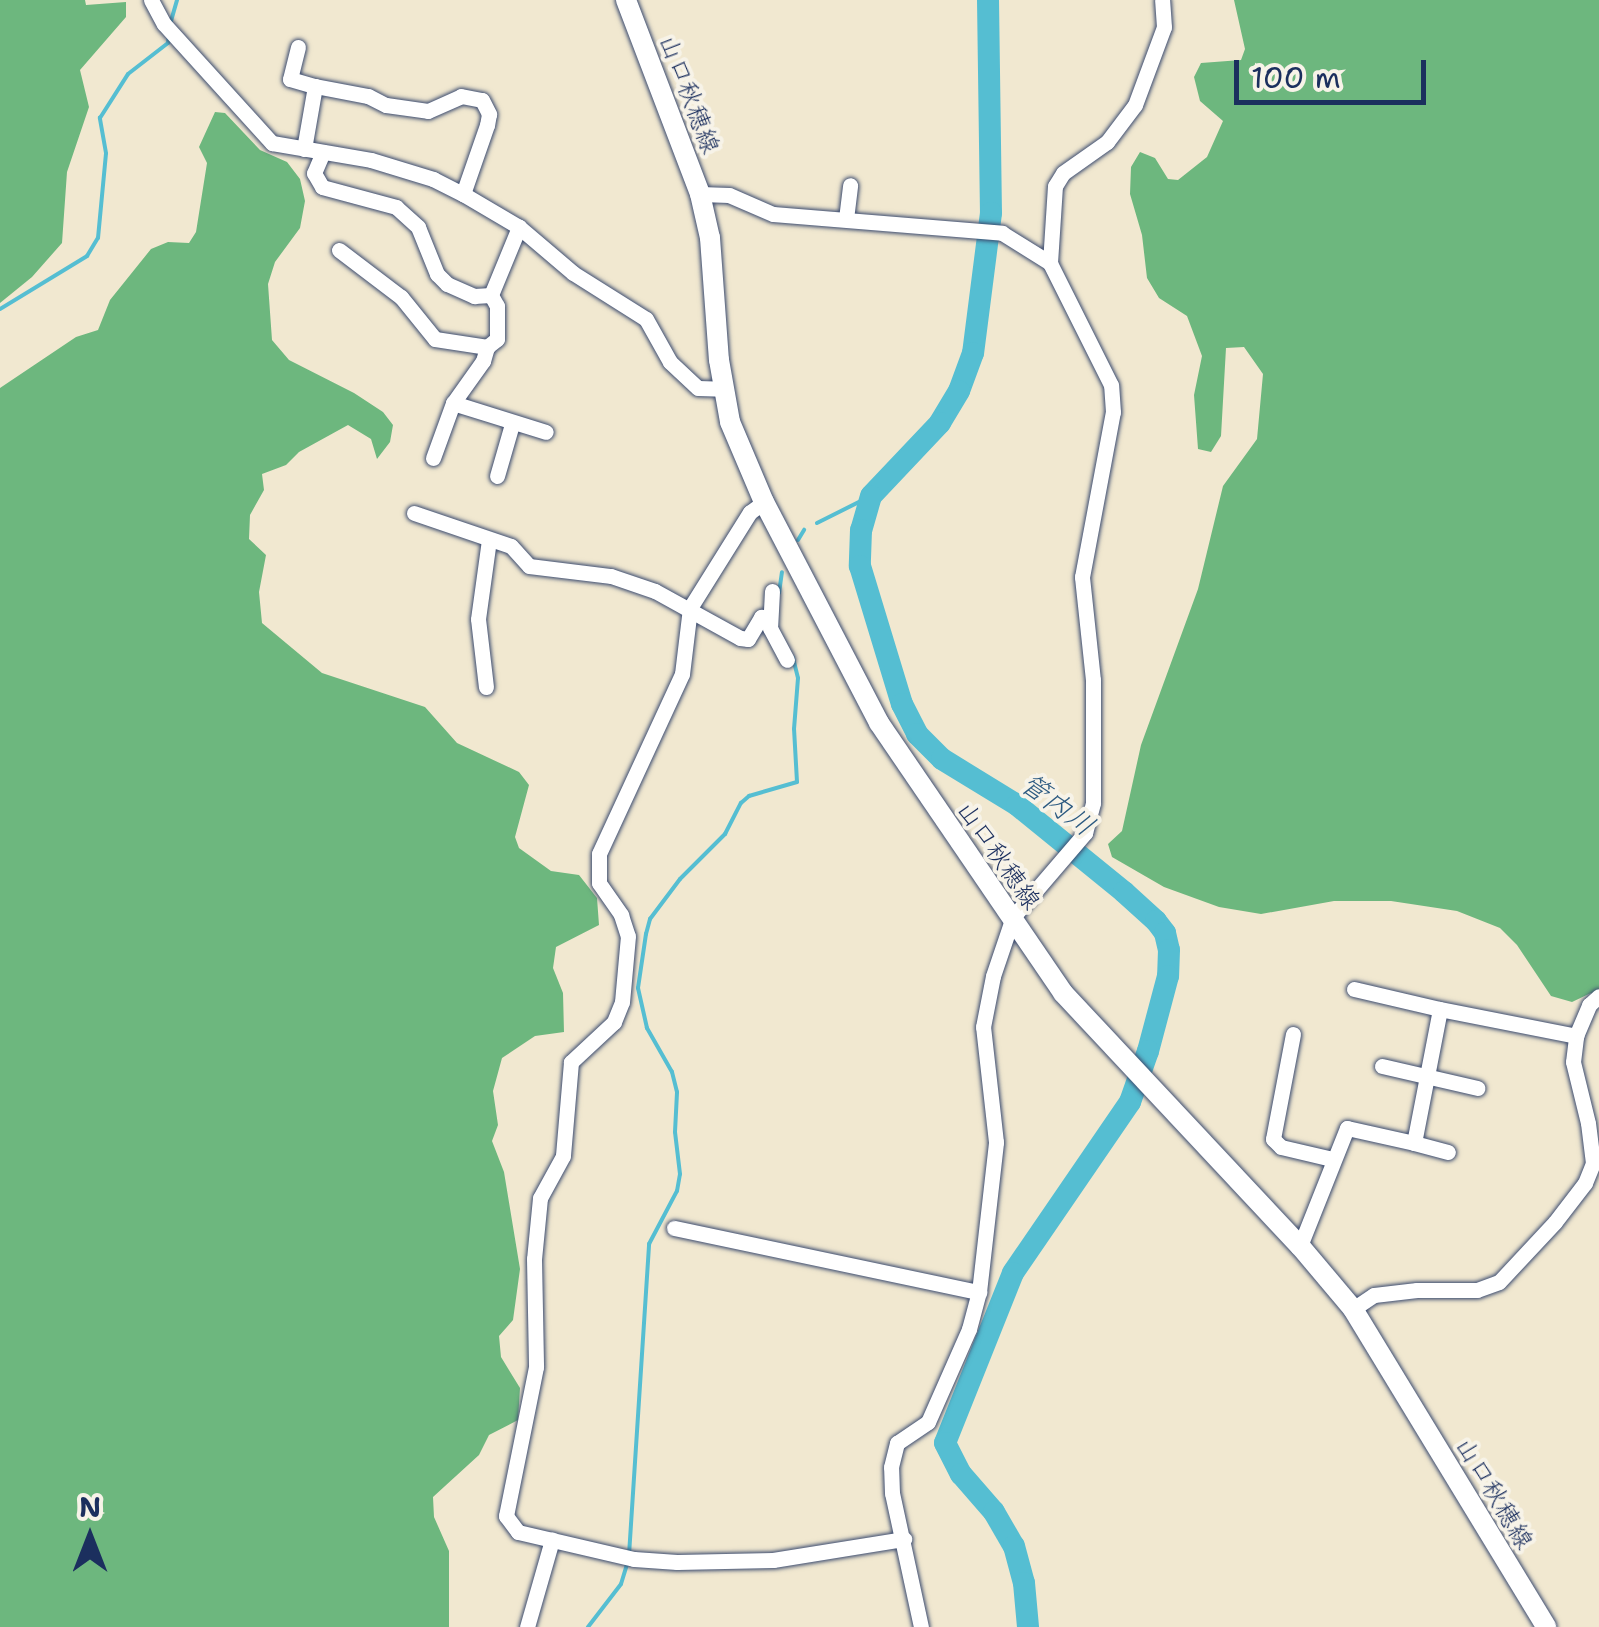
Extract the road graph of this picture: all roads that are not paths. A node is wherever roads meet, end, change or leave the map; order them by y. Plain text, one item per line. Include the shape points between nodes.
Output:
1 (151, 0) edge
2 (626, 0) edge
3 (1162, 0) edge
4 (298, 47) dead end
5 (315, 86) junction
6 (304, 149) junction
7 (323, 152) junction
8 (850, 185) dead end
9 (464, 194) junction
10 (700, 194) junction
11 (846, 219) junction
12 (519, 228) junction
13 (338, 250) dead end
14 (1050, 263) junction
15 (491, 295) junction
16 (487, 347) junction
17 (722, 388) junction
18 (454, 403) junction
19 (512, 424) junction
20 (546, 432) dead end
21 (433, 458) dead end
22 (497, 476) dead end
23 (764, 502) junction
24 (414, 513) dead end
25 (490, 540) junction
26 (772, 591) dead end
27 (690, 608) junction
28 (769, 619) junction
29 (787, 660) dead end
30 (486, 687) dead end
31 (1013, 917) junction
32 (1354, 989) dead end
33 (1599, 996) edge
34 (1440, 1009) junction
35 (1292, 1034) dead end
36 (1576, 1036) junction
37 (1382, 1066) dead end
38 (1428, 1076) junction
39 (1476, 1088) dead end
40 (1414, 1143) junction
41 (1448, 1152) dead end
42 (1332, 1159) junction
43 (674, 1228) dead end
44 (1300, 1246) junction
45 (979, 1292) junction
46 (1353, 1309) junction
47 (904, 1539) junction
48 (552, 1540) junction
49 (527, 1627) edge
50 (921, 1627) edge
51 (1546, 1627) edge

1 - 6 street via 164,24 272,143
2 - 10 main road, 山口秋穂線
3 - 14 street via 1164,27 1135,105 1107,142 1057,179
4 - 5 street via 290,79
5 - 6 street
5 - 9 street via 428,111 461,96 482,100 487,125
6 - 7 street
7 - 9 street via 413,172
7 - 15 street via 314,173 322,187 396,207 418,227 447,284 474,296
8 - 11 street
9 - 12 street
10 - 11 street via 728,195 773,214
10 - 17 main road, 山口秋穂線
11 - 14 street via 1002,233
12 - 15 street
12 - 17 street via 646,319 682,376 698,388
13 - 16 street via 400,297 435,338
14 - 31 street via 1111,385 1113,412 1082,577 1094,680 1093,803 1085,833
15 - 16 street via 496,339
16 - 18 street
17 - 23 main road, 山口秋穂線
18 - 19 street
18 - 21 street
19 - 20 street
19 - 22 street
23 - 27 street via 750,512
23 - 31 main road, 山口秋穂線 via 879,723
24 - 25 street
25 - 27 street via 511,546 530,566 611,576
25 - 30 street via 478,620
26 - 28 street
27 - 28 street via 748,640 761,617
27 - 48 street via 682,674 600,854 599,883 628,936 622,1002 614,1022 571,1062 562,1156 540,1198 536,1367 506,1516 518,1532
28 - 29 street
31 - 44 main road, 山口秋穂線 via 1063,994
31 - 45 street via 984,1027 996,1142
32 - 34 street
33 - 36 street
34 - 36 street
34 - 38 street
35 - 42 street via 1273,1139 1280,1147
36 - 46 street via 1573,1062 1593,1163 1586,1184 1556,1222 1499,1282 1478,1290 1374,1296
37 - 38 street
38 - 39 street
38 - 40 street
40 - 41 street
40 - 42 street via 1347,1128
42 - 44 street
43 - 45 street
44 - 46 main road, 山口秋穂線
45 - 47 street via 928,1422 897,1443 892,1493
46 - 51 main road, 山口秋穂線
47 - 48 street via 750,1562 629,1558
47 - 50 street
48 - 49 street

